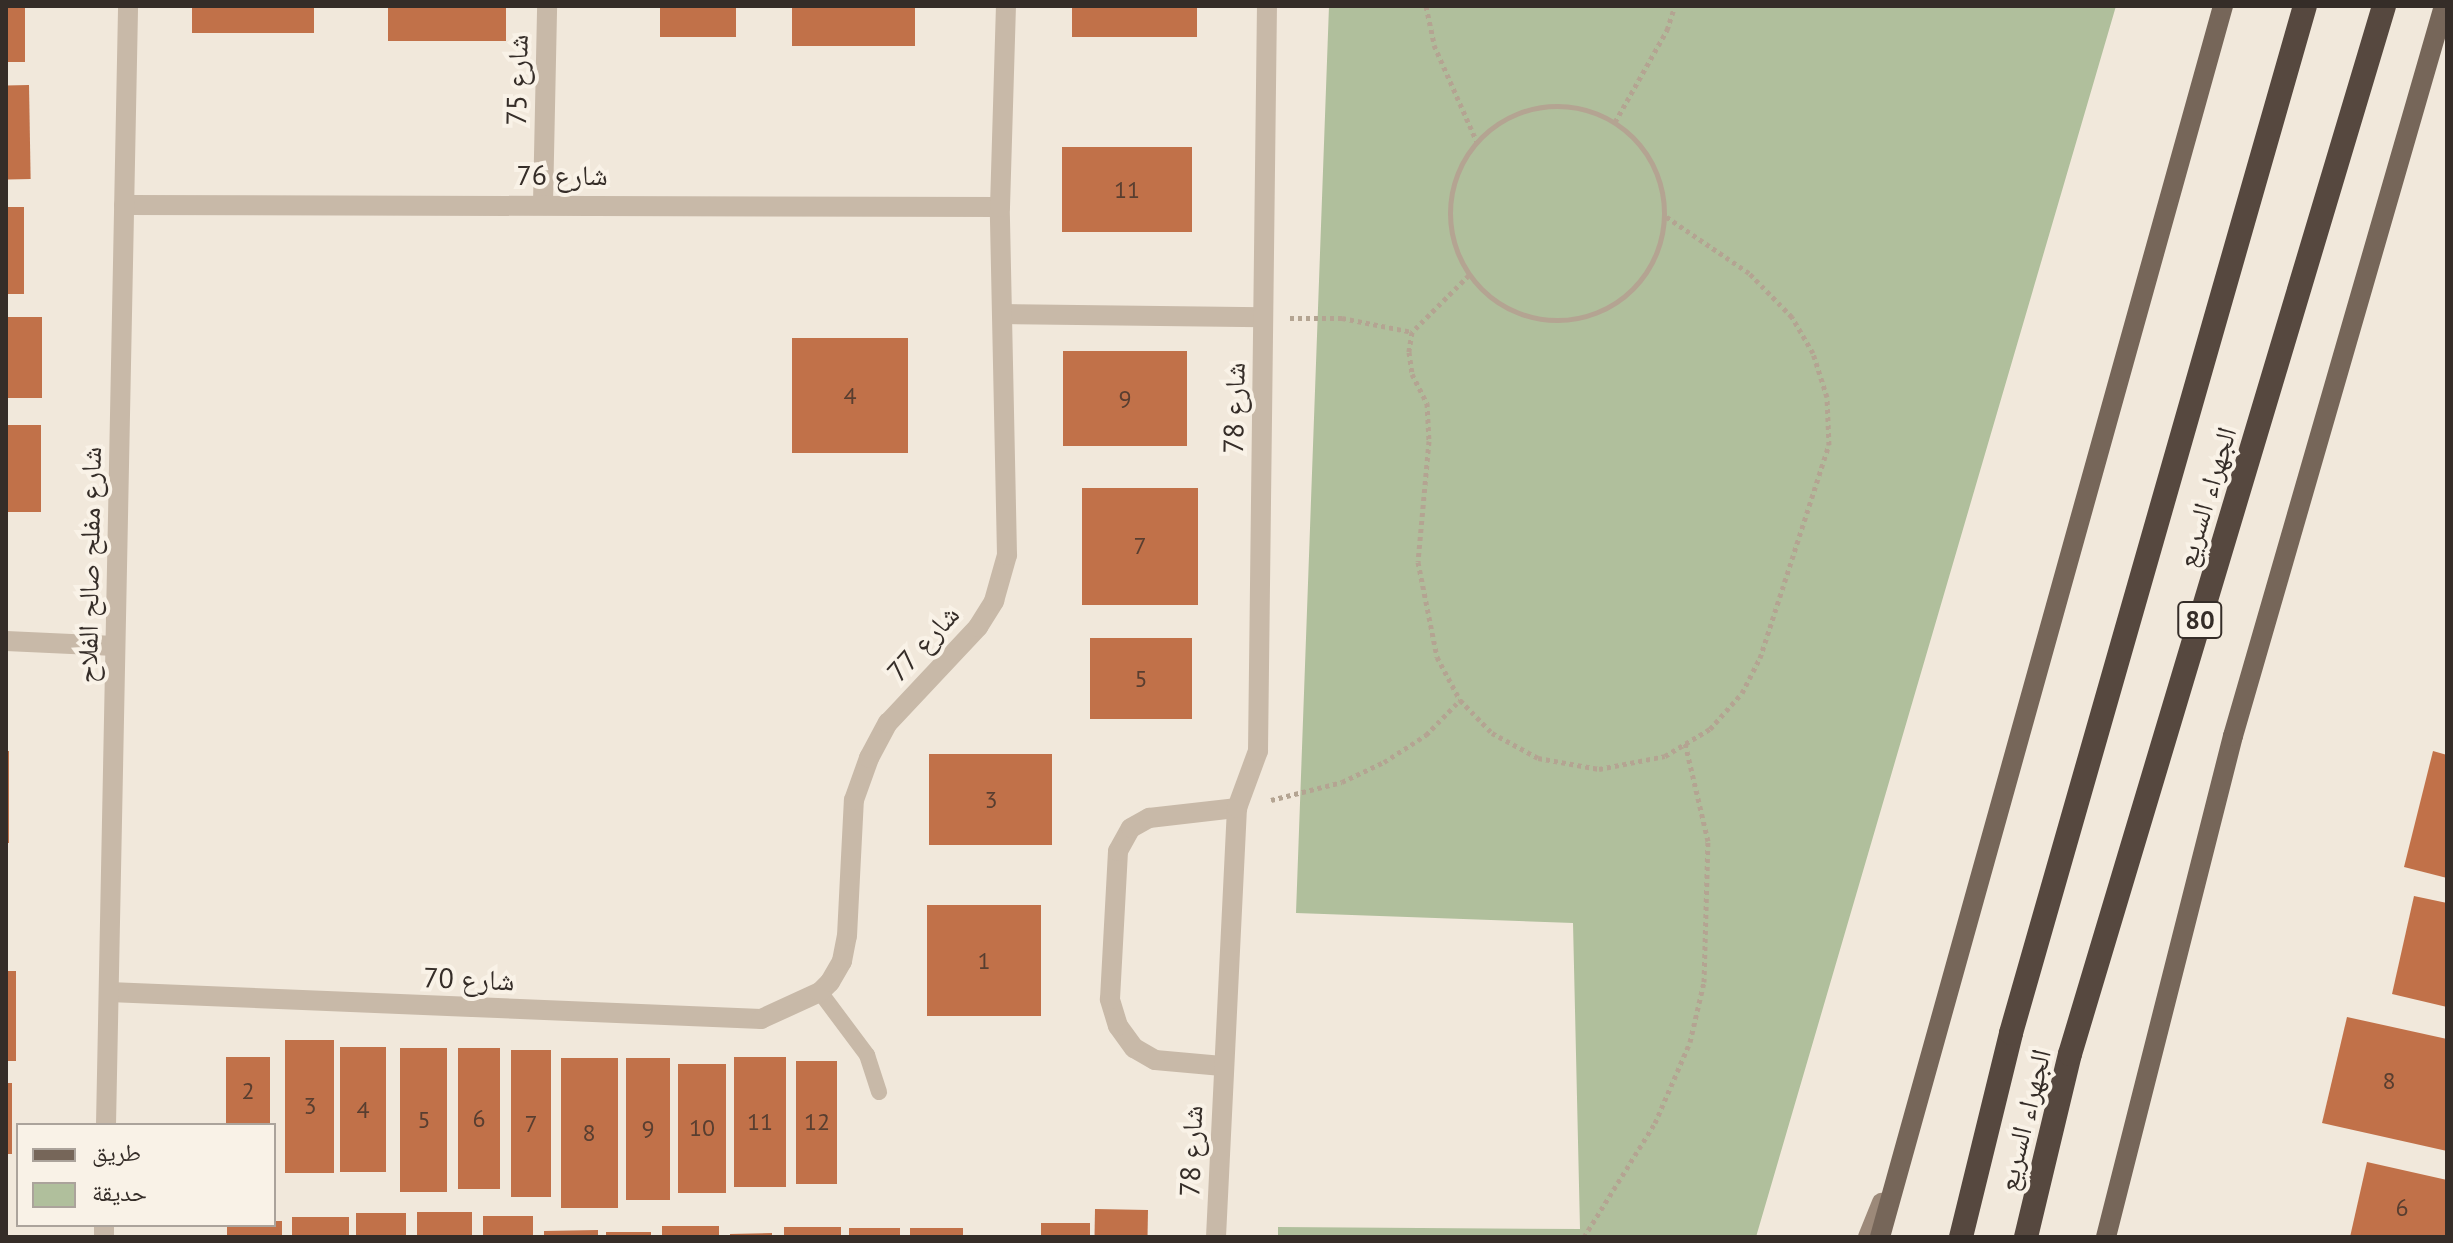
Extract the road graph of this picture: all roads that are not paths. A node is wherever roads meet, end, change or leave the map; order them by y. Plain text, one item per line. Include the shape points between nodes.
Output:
1 (128, 6) edge
2 (547, 6) edge
3 (1006, 6) edge
4 (1267, 6) edge
5 (2211, 6) edge
6 (2223, 6) edge
7 (2305, 6) edge
8 (2384, 6) edge
9 (2444, 6) edge
10 (2196, 98) junction
11 (543, 203) junction
12 (124, 205) junction
13 (1000, 207) junction
14 (1002, 314) junction
15 (1263, 317) junction
16 (6, 641) edge
17 (115, 646) junction
18 (1237, 808) junction
19 (109, 992) junction
20 (820, 992) junction
21 (1222, 1066) junction
22 (879, 1092) dead end
23 (106, 1123) edge
24 (1894, 1174) junction
25 (1216, 1237) edge
26 (1868, 1237) edge
27 (1880, 1237) edge
28 (1961, 1237) edge
29 (2026, 1237) edge
30 (2106, 1237) edge

1 - 12 street, شارع مفلح صالح الفلاح
2 - 11 street, شارع 75
3 - 13 street, شارع 77
4 - 15 street, شارع 78
5 - 10 main road
6 - 10 main road
7 - 28 highway, الجهراء السريع / 80 via 2011,1033
8 - 29 highway, الجهراء السريع / 80 via 2070,1054
9 - 30 main road via 2233,736
10 - 24 main road
11 - 12 street, شارع 76
11 - 13 street, شارع 76
12 - 17 street, شارع مفلح صالح الفلاح
13 - 14 street, شارع 77
14 - 15 street
14 - 20 street, شارع 77 via 1007,555 994,601 978,627 888,723 869,758 854,800 842,961
15 - 18 street, شارع 78 via 1258,751
16 - 17 street
17 - 19 street, شارع مفلح صالح الفلاح
18 - 21 street, شارع 78
18 - 21 street, شارع 78 via 1149,818 1131,828 1118,851 1110,999 1118,1026 1134,1048 1155,1060
19 - 20 street, شارع 70 via 761,1019
19 - 23 street, شارع مفلح صالح الفلاح
20 - 22 lane via 867,1055
21 - 25 street, شارع 78
24 - 26 main road
24 - 27 main road

